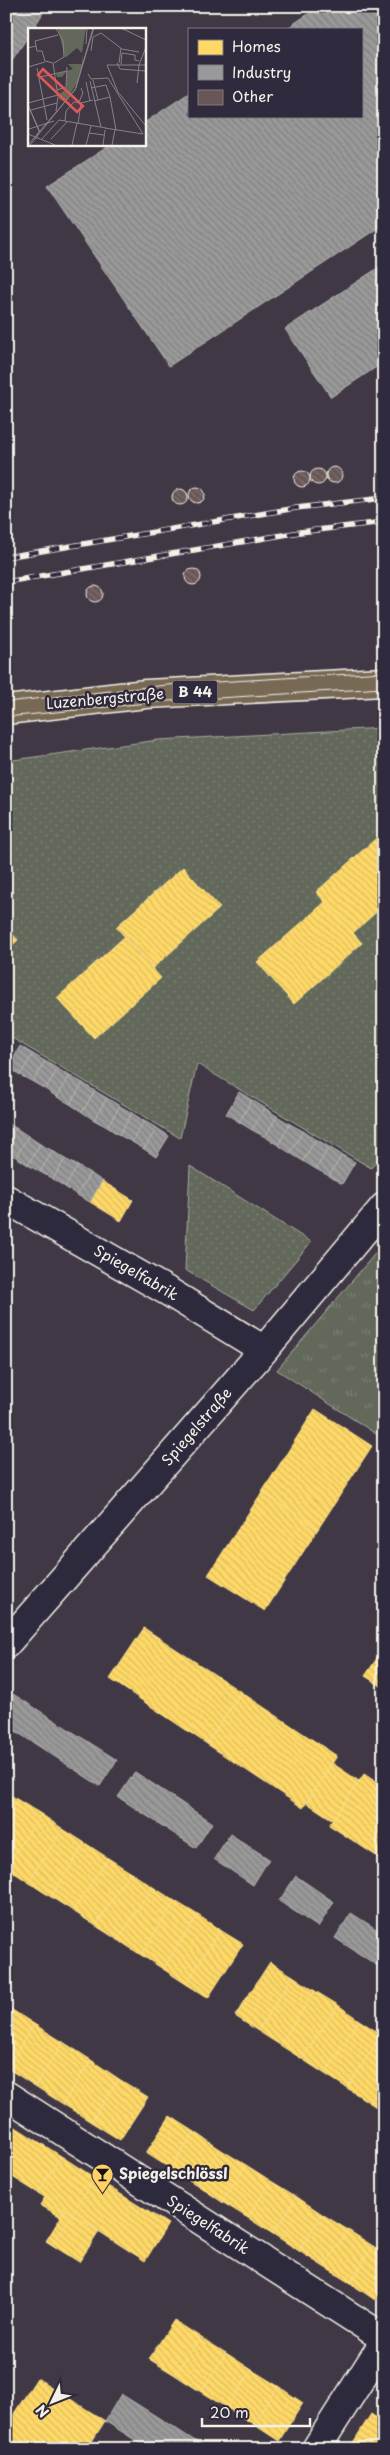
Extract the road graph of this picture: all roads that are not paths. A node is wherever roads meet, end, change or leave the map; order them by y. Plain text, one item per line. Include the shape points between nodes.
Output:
1 (384, 682) edge
2 (6, 710) edge
3 (6, 1199) edge
4 (384, 1207) edge
5 (264, 1350) junction
6 (6, 1644) edge
7 (6, 2095) edge
8 (384, 2340) edge
9 (316, 2449) edge

1 - 2 main road, Luzenbergstraße / B 44 via 146,694
3 - 5 street, Spiegelfabrik
4 - 5 street, Spiegelstraße
5 - 6 street, Spiegelstraße
7 - 8 street, Spiegelfabrik
8 - 9 street

